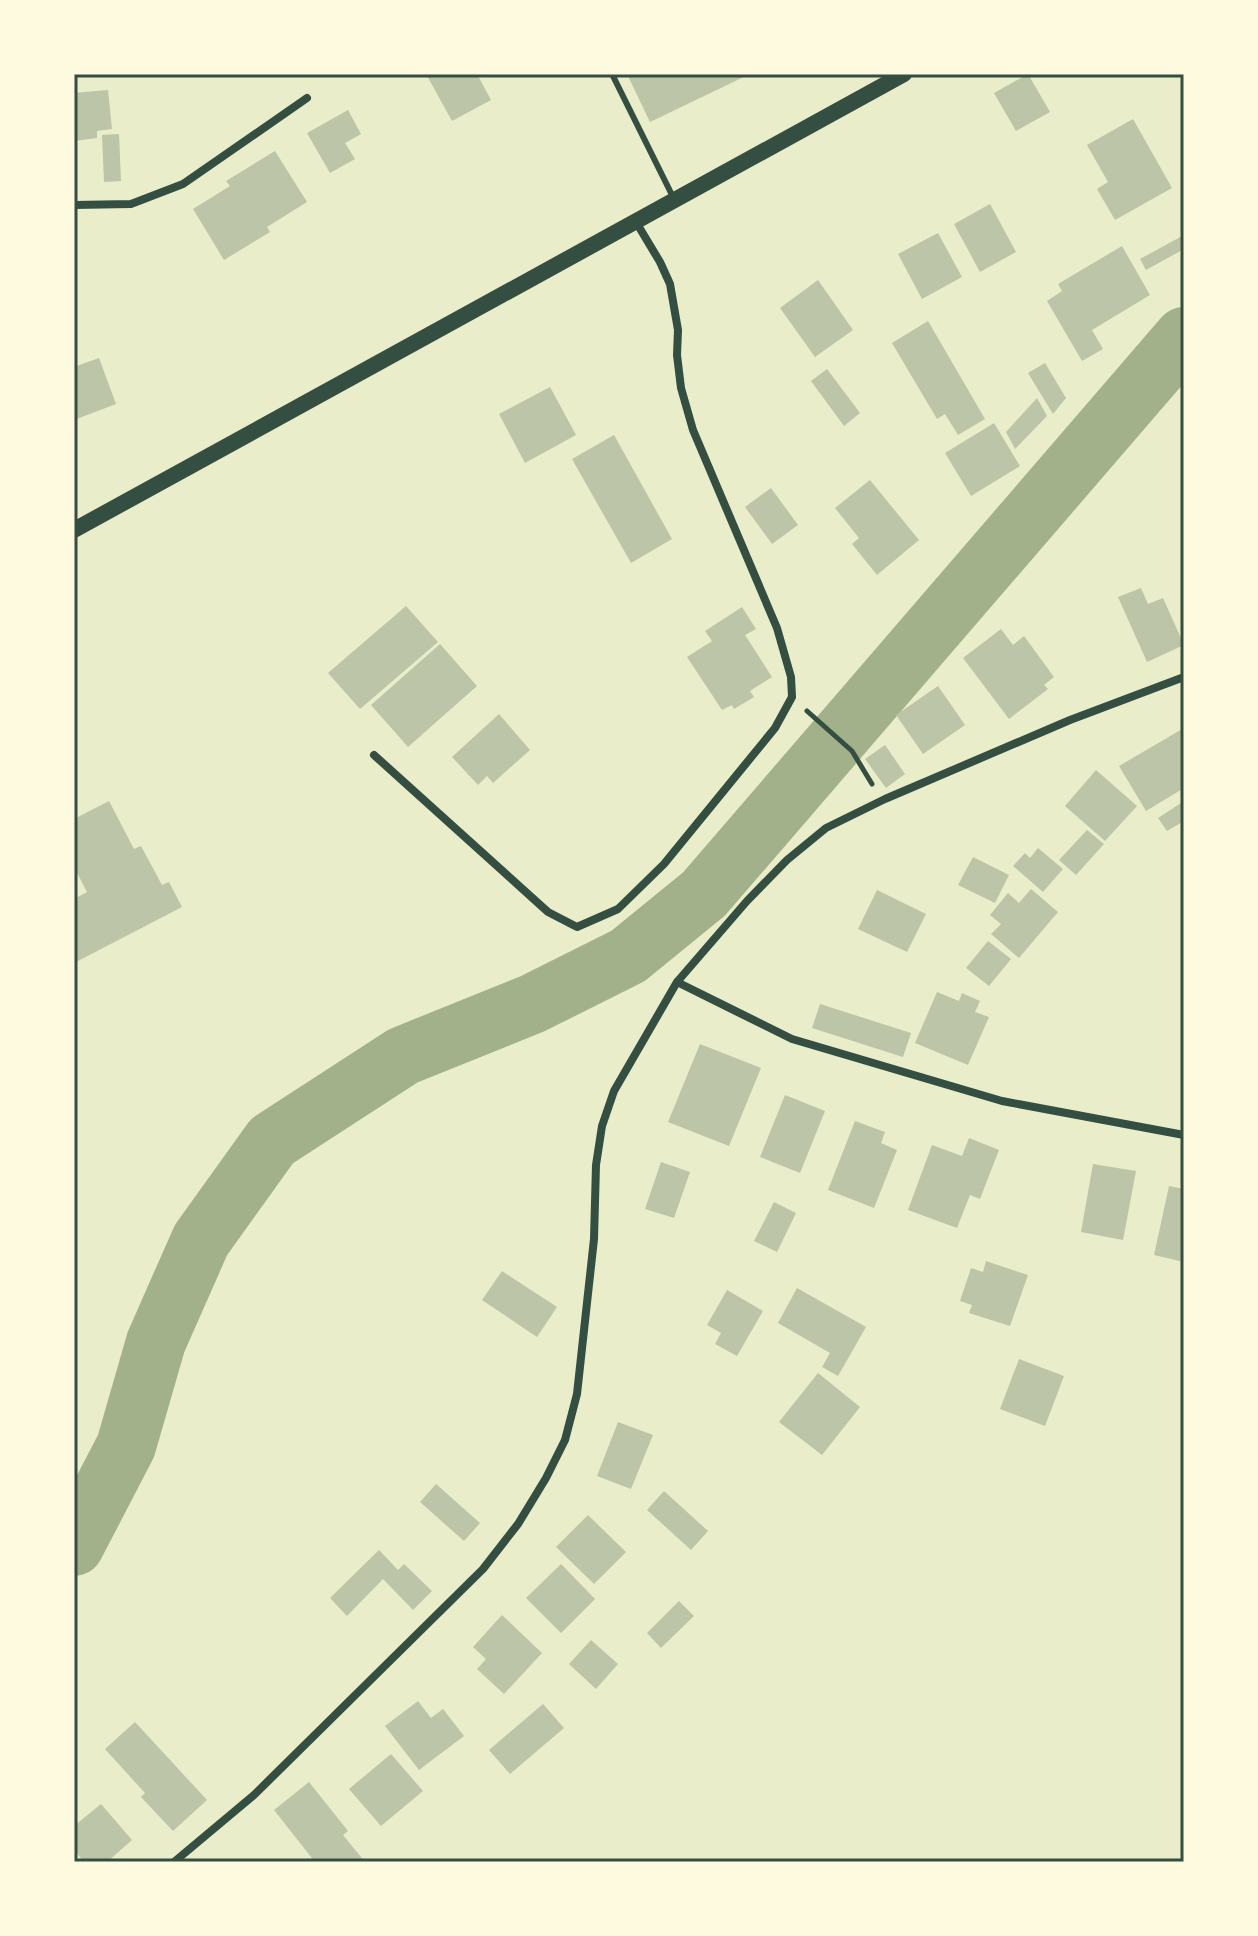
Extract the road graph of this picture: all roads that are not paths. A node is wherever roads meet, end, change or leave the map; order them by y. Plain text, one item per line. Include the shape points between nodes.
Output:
1 (612, 74) edge
2 (904, 74) edge
3 (307, 98) dead end
4 (675, 201) junction
5 (74, 205) edge
6 (635, 221) junction
7 (74, 530) edge
8 (1184, 677) edge
9 (374, 755) dead end
10 (677, 982) junction
11 (1184, 1135) edge
12 (174, 1862) edge

1 - 4 lane
2 - 4 main road
3 - 5 street via 183,184 131,204
4 - 6 main road
6 - 7 main road
6 - 9 street via 670,284 681,388 693,430 777,628 792,697 775,728 664,864 618,909 577,927 548,912
8 - 10 street via 1070,720 826,828 747,901
10 - 11 street via 792,1039 1002,1101
10 - 12 street via 614,1091 602,1126 577,1394 565,1440 546,1478 483,1569 254,1795

